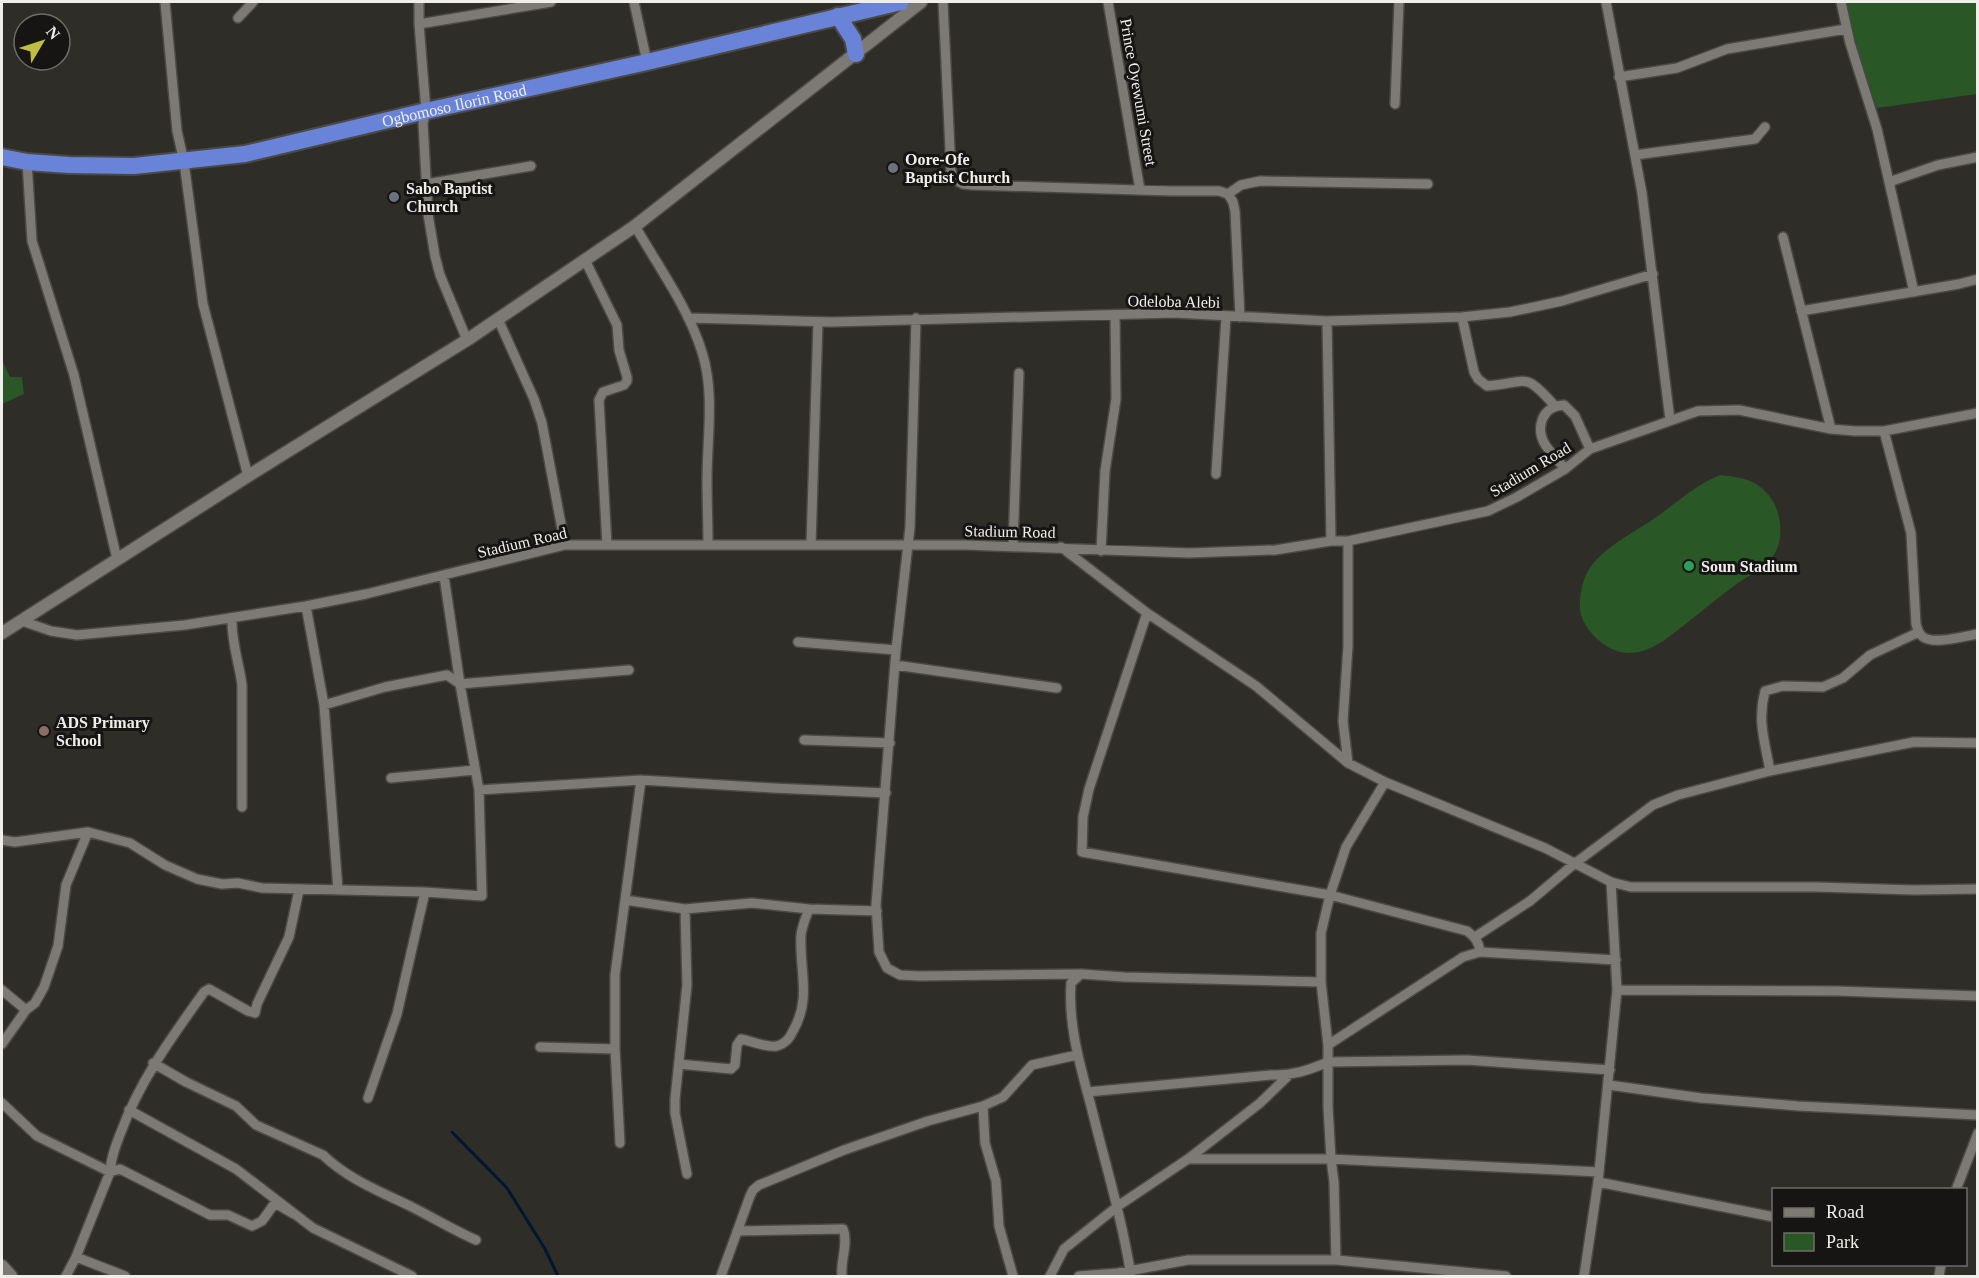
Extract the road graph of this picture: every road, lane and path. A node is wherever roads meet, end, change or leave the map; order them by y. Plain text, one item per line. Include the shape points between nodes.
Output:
1 (165, 2) edge
2 (253, 2) edge
3 (419, 2) edge
4 (551, 2) edge
5 (634, 2) edge
6 (901, 2) edge
7 (921, 2) edge
8 (943, 2) edge
9 (1108, 2) edge
10 (1399, 2) edge
11 (1606, 2) edge
12 (1841, 2) edge
13 (838, 16) junction
14 (238, 18) dead end
15 (419, 24) junction
16 (1846, 29) junction
17 (856, 54) junction
18 (647, 62) junction
19 (1619, 77) junction
20 (1395, 104) dead end
21 (426, 111) junction
22 (1765, 127) dead end
23 (1635, 155) junction
24 (2, 157) edge
25 (1977, 157) edge
26 (27, 162) junction
27 (184, 162) junction
28 (531, 166) dead end
29 (1889, 182) junction
30 (426, 184) junction
31 (1428, 184) dead end
32 (1140, 190) junction
33 (1228, 194) junction
34 (635, 226) junction
35 (1783, 237) dead end
36 (585, 260) junction
37 (1653, 274) junction
38 (1977, 279) edge
39 (1914, 291) junction
40 (1801, 311) junction
41 (1115, 315) junction
42 (1226, 316) junction
43 (1240, 317) junction
44 (1462, 317) junction
45 (688, 318) junction
46 (916, 318) junction
47 (498, 319) junction
48 (1327, 321) junction
49 (818, 322) junction
50 (467, 340) junction
51 (1019, 373) dead end
52 (1554, 405) junction
53 (1977, 413) edge
54 (1670, 420) junction
55 (1831, 429) junction
56 (1884, 431) junction
57 (1590, 449) junction
58 (1564, 469) junction
59 (1216, 474) dead end
60 (248, 476) junction
61 (1331, 541) junction
62 (1348, 541) junction
63 (565, 545) junction
64 (607, 545) junction
65 (708, 545) junction
66 (811, 545) junction
67 (907, 545) junction
68 (1012, 546) junction
69 (1061, 547) junction
70 (1101, 551) junction
71 (117, 559) junction
72 (444, 576) junction
73 (306, 606) junction
74 (1147, 613) junction
75 (232, 618) junction
76 (21, 621) junction
77 (1919, 632) junction
78 (2, 633) edge
79 (1977, 634) edge
80 (798, 642) dead end
81 (896, 650) junction
82 (895, 665) junction
83 (629, 670) dead end
84 (460, 684) junction
85 (1057, 688) dead end
86 (324, 705) junction
87 (804, 740) dead end
88 (890, 743) junction
89 (1977, 743) edge
90 (1348, 763) junction
91 (475, 770) junction
92 (1770, 771) junction
93 (391, 778) dead end
94 (641, 780) junction
95 (1385, 782) junction
96 (479, 790) junction
97 (886, 793) junction
98 (242, 807) dead end
99 (88, 832) junction
100 (2, 840) edge
101 (1574, 864) junction
102 (1611, 882) junction
103 (1977, 889) edge
104 (299, 890) junction
105 (338, 890) junction
106 (425, 892) junction
107 (1330, 895) junction
108 (625, 900) junction
109 (685, 909) junction
110 (809, 909) junction
111 (877, 910) junction
112 (1475, 937) junction
113 (1480, 952) junction
114 (1616, 960) junction
115 (1081, 974) junction
116 (1321, 982) junction
117 (2, 990) edge
118 (1617, 990) junction
119 (1977, 996) edge
120 (26, 1010) junction
121 (2, 1044) edge
122 (1328, 1045) junction
123 (540, 1047) dead end
124 (615, 1049) junction
125 (1077, 1055) junction
126 (1329, 1062) junction
127 (153, 1063) junction
128 (679, 1064) junction
129 (1610, 1070) junction
130 (1288, 1076) junction
131 (1608, 1085) junction
132 (1087, 1092) junction
133 (368, 1098) dead end
134 (2, 1103) edge
135 (983, 1106) junction
136 (129, 1110) junction
137 (1977, 1115) edge
138 (1977, 1133) edge
139 (620, 1143) dead end
140 (1188, 1159) junction
141 (1331, 1159) junction
142 (110, 1172) junction
143 (687, 1174) dead end
144 (1599, 1177) junction
145 (1957, 1188) edge
146 (1118, 1206) junction
147 (294, 1214) junction
148 (1772, 1217) edge
149 (737, 1231) junction
150 (476, 1240) dead end
151 (76, 1257) junction
152 (1336, 1260) junction
153 (2, 1266) edge
154 (1131, 1273) edge
155 (11, 1276) edge
156 (66, 1276) edge
157 (125, 1276) edge
158 (412, 1276) edge
159 (721, 1276) edge
160 (842, 1276) edge
161 (1013, 1276) edge
162 (1050, 1276) edge
163 (1079, 1276) edge
164 (1506, 1276) edge
165 (1584, 1276) edge

1 - 27 street via 177,131
2 - 14 street
3 - 15 street
4 - 15 street
5 - 18 street
6 - 13 highway, Ogbomoso Ilorin Road
7 - 17 main road
8 - 32 street via 951,171 955,180 972,185
9 - 32 street, Prince Oyewumi Street
10 - 20 street
11 - 19 street
12 - 16 street
13 - 17 highway via 853,39
13 - 18 highway, Ogbomoso Ilorin Road
15 - 21 street
16 - 19 street via 1727,49 1677,68
16 - 29 street
17 - 34 main road
18 - 21 highway, Ogbomoso Ilorin Road
19 - 23 street
21 - 27 highway, Ogbomoso Ilorin Road via 245,154
21 - 30 street
22 - 23 street via 1755,139
23 - 37 street
24 - 26 highway, Ogbomoso Ilorin Road
25 - 29 street
26 - 27 highway, Ogbomoso Ilorin Road via 134,166
26 - 71 street via 32,241 74,375
27 - 60 street via 203,304
28 - 30 street
29 - 39 street
30 - 50 street via 440,275
31 - 33 street via 1260,181 1241,185
32 - 33 street, Prince Oyewumi Street
33 - 43 street via 1235,211
34 - 36 main road
34 - 45 street
35 - 40 street
36 - 47 main road
36 - 64 street via 617,325 627,377 624,385 603,392 599,400
37 - 44 street, Odeloba Alebi via 1562,301
37 - 54 street
38 - 39 street
39 - 40 street
40 - 55 street
41 - 42 street, Odeloba Alebi
41 - 46 street, Odeloba Alebi
41 - 70 street via 1116,399 1105,471
42 - 43 street, Odeloba Alebi
42 - 59 street
43 - 48 street, Odeloba Alebi
44 - 48 street, Odeloba Alebi
44 - 52 street via 1478,379 1486,386 1520,380 1533,383
45 - 49 street, Odeloba Alebi
45 - 65 street via 708,382
46 - 49 street, Odeloba Alebi
46 - 67 street
47 - 50 main road
47 - 63 street via 542,423
48 - 61 street
49 - 66 street
50 - 60 main road
51 - 68 street
52 - 57 street via 1564,405 1575,416
52 - 58 street via 1544,414 1540,426 1545,444
53 - 56 street, Stadium Road
54 - 55 street, Stadium Road via 1698,411 1739,410
54 - 57 street, Stadium Road
55 - 56 street, Stadium Road
56 - 77 street via 1911,532
57 - 58 street, Stadium Road
58 - 62 street, Stadium Road via 1488,511
60 - 71 main road
61 - 62 street, Stadium Road
61 - 70 street, Stadium Road via 1234,552
62 - 90 street via 1343,721
63 - 64 street, Stadium Road
63 - 72 street, Stadium Road
64 - 65 street, Stadium Road
65 - 66 street, Stadium Road
66 - 67 street, Stadium Road
67 - 68 street, Stadium Road
67 - 81 street
68 - 69 street, Stadium Road
69 - 70 street, Stadium Road
69 - 74 street
71 - 76 main road
72 - 73 street, Stadium Road
72 - 84 street
73 - 75 street, Stadium Road
73 - 86 street
74 - 90 street via 1256,686
74 - 107 street via 1089,789 1082,852
75 - 76 street, Stadium Road via 77,635 51,632
75 - 98 street via 242,685
76 - 78 main road
77 - 79 street via 1933,641
77 - 92 street via 1870,655 1843,678 1823,687 1783,686 1765,691 1761,731
80 - 81 street
81 - 82 street
82 - 85 street
82 - 88 street
83 - 84 street
84 - 86 street via 447,675 385,687
84 - 91 street
86 - 105 street
87 - 88 street
88 - 97 street
89 - 92 street via 1914,742
90 - 95 street
91 - 93 street
91 - 96 street
92 - 101 street via 1653,805
94 - 96 street
94 - 97 street
94 - 108 street
95 - 101 street via 1545,848
95 - 107 street via 1346,847
96 - 106 street via 482,896
97 - 111 street
99 - 100 street via 15,842
99 - 104 street via 130,843 197,879
99 - 120 street via 66,885 52,966 35,1003
101 - 102 street
101 - 112 street via 1530,901
102 - 103 street via 1631,887
102 - 114 street
104 - 105 street
104 - 127 street via 289,937 255,1013 209,989
105 - 106 street
106 - 133 street via 397,1014
107 - 112 street via 1467,931
107 - 116 street via 1321,933
108 - 109 street
108 - 124 street via 615,975
109 - 110 street via 752,903
109 - 128 street via 687,985
110 - 111 street
110 - 128 street via 801,935 803,1003 790,1038 774,1047 741,1039 731,1069
111 - 115 street via 879,952 887,968 900,975
112 - 113 street
113 - 114 street
113 - 122 street via 1463,957
114 - 118 street
115 - 116 street
115 - 125 street via 1071,983 1070,994
116 - 122 street
117 - 120 street
118 - 119 street
118 - 129 street
120 - 121 street
122 - 126 street
123 - 124 street
124 - 139 street
125 - 132 street
125 - 135 street via 1032,1065 1003,1097
126 - 129 street via 1467,1060
126 - 130 street
126 - 141 street
127 - 136 street
127 - 150 street via 236,1106 256,1125 323,1155 369,1188
128 - 143 street via 675,1113
129 - 131 street
130 - 132 street
130 - 140 street
131 - 137 street via 1798,1106
131 - 144 street
132 - 146 street
134 - 142 street via 37,1137
135 - 149 street via 928,1120 759,1185 753,1190
135 - 161 street via 1000,1232
136 - 142 street
136 - 147 street via 224,1161
138 - 145 street
140 - 141 street
140 - 146 street
141 - 144 street
141 - 152 street
142 - 147 street via 120,1168 210,1215 228,1215 252,1226 262,1221 274,1203
142 - 151 street
144 - 148 street
144 - 165 street
146 - 154 street
146 - 162 street via 1064,1249
147 - 158 street via 313,1228
149 - 159 street
149 - 160 street via 843,1229
151 - 156 street
151 - 157 street
152 - 154 street via 1188,1260
152 - 164 street
153 - 155 main road
154 - 163 street

